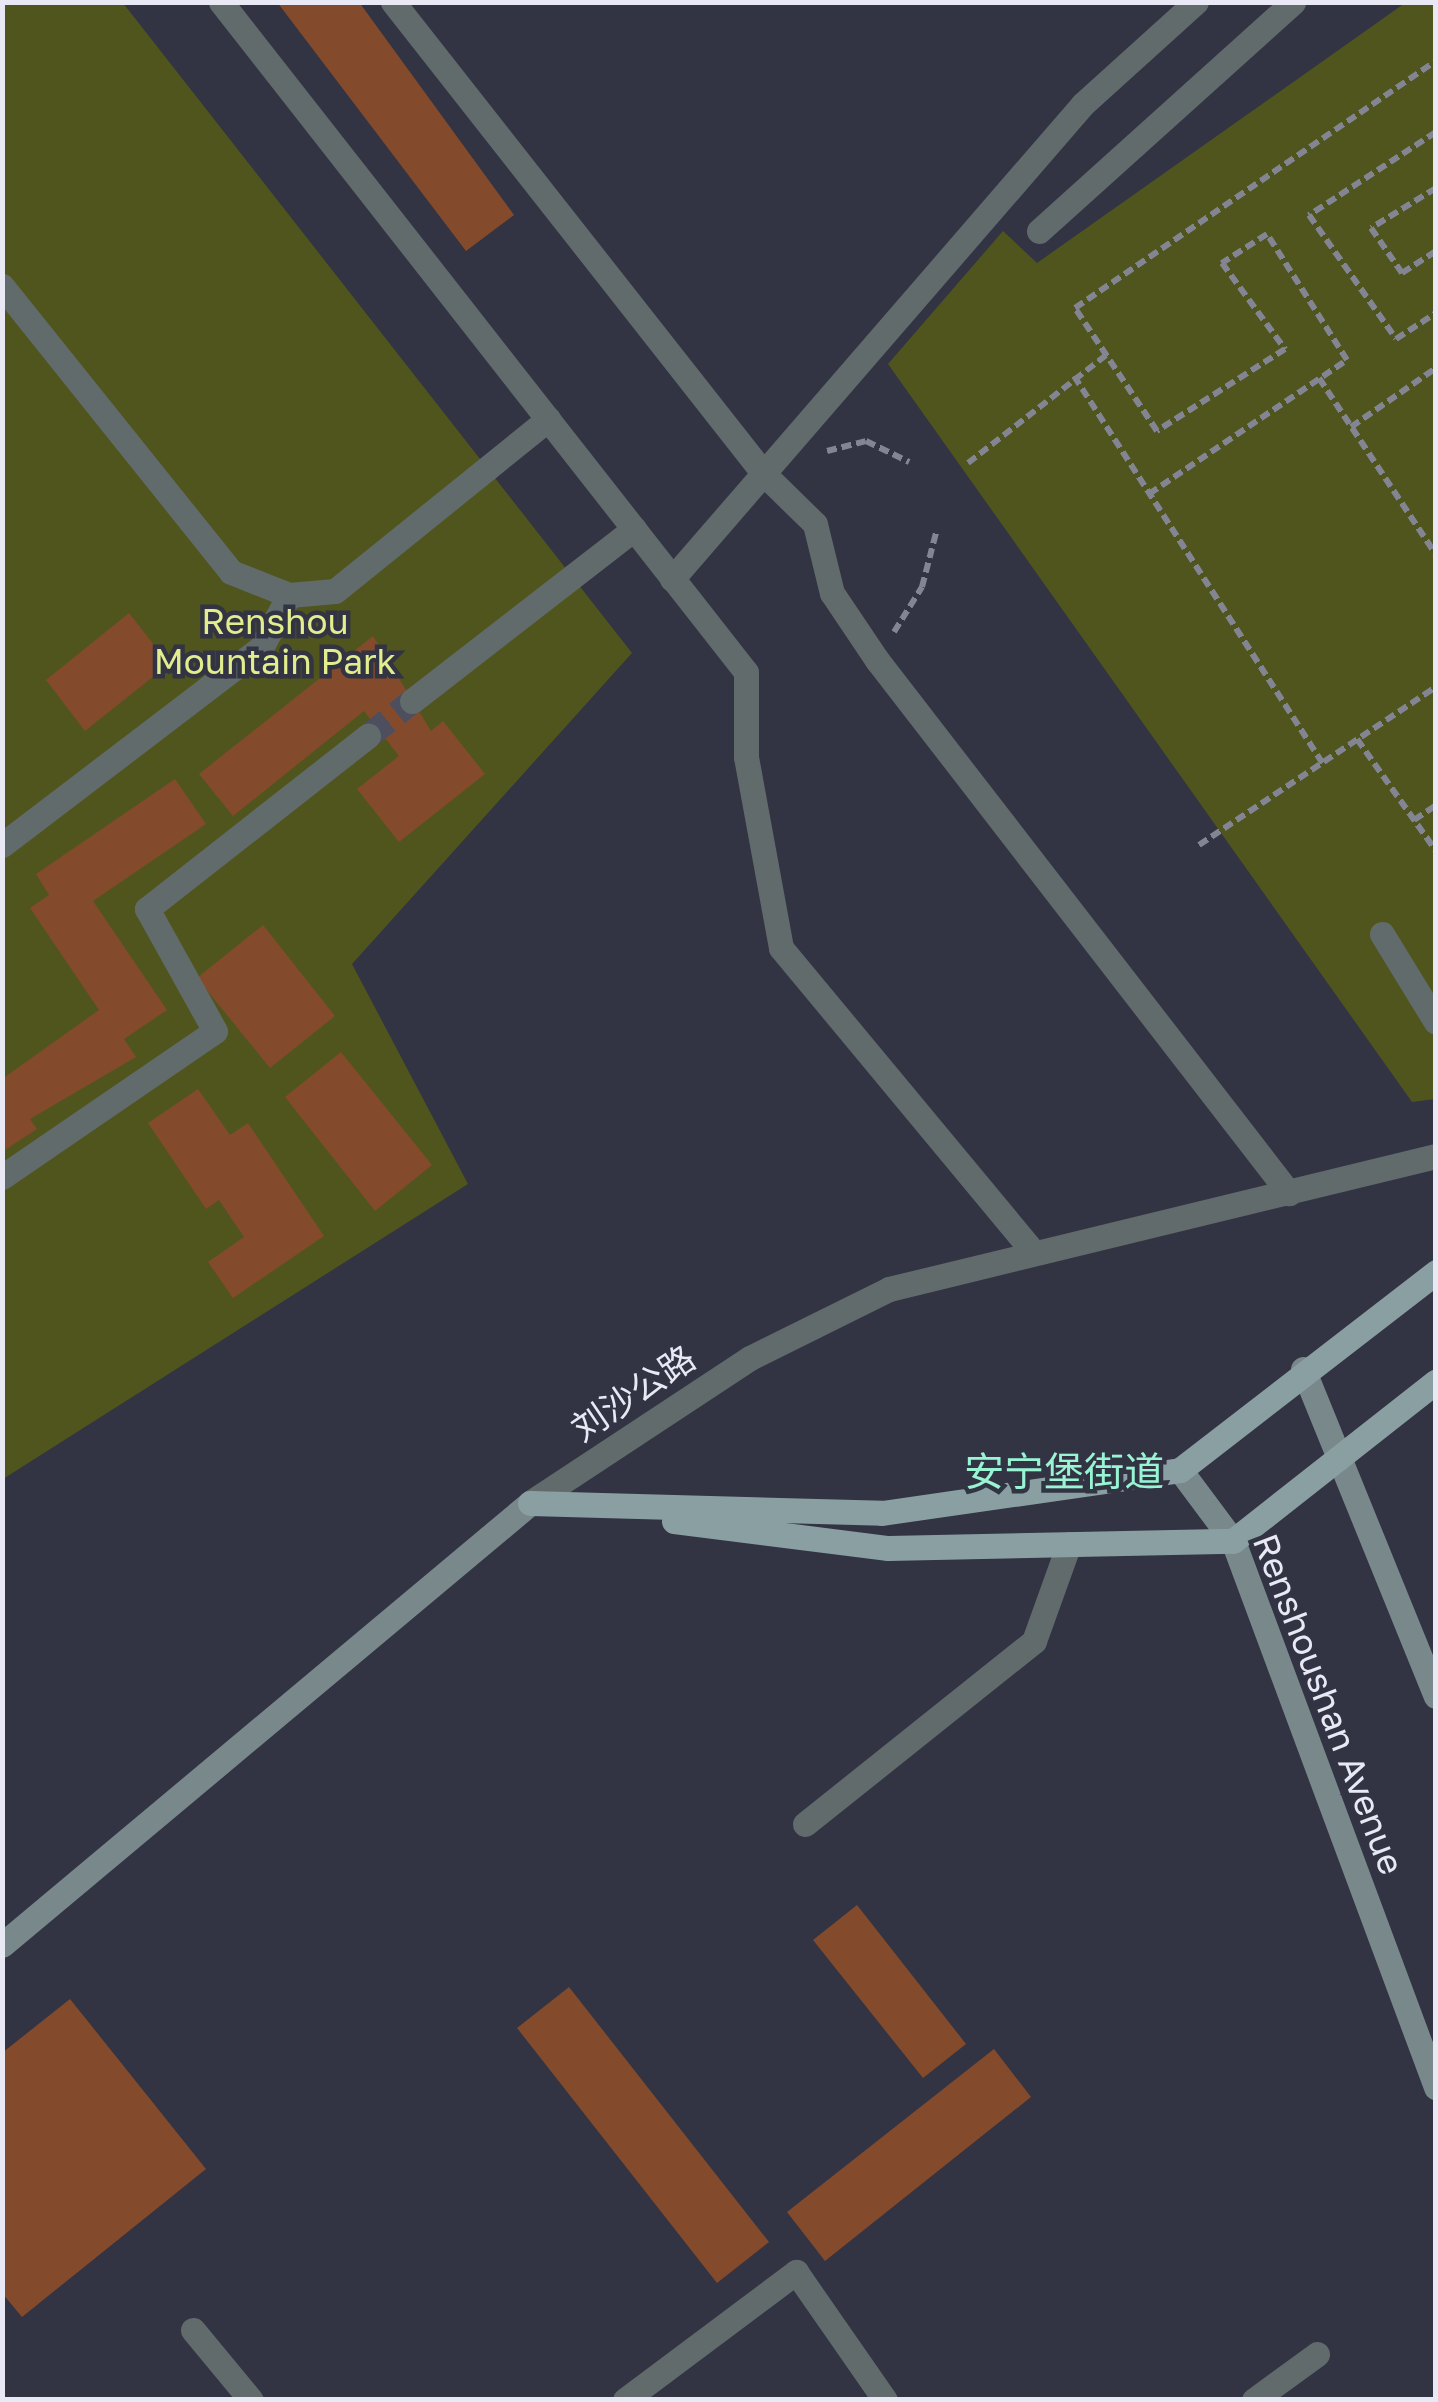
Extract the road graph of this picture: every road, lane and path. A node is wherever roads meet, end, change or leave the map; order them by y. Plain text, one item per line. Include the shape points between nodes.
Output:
1 (220, 2) edge
2 (394, 2) edge
3 (1196, 2) edge
4 (1293, 2) edge
5 (1436, 61) edge
6 (1436, 132) edge
7 (1436, 188) edge
8 (1039, 231) dead end
9 (1436, 251) edge
10 (2, 286) edge
11 (1436, 313) edge
12 (1106, 355) junction
13 (1436, 368) edge
14 (1074, 376) junction
15 (1319, 378) junction
16 (548, 420) junction
17 (1352, 428) junction
18 (909, 462) dead end
19 (968, 463) dead end
20 (764, 474) junction
21 (1148, 494) junction
22 (634, 529) junction
23 (936, 533) dead end
24 (1436, 555) edge
25 (672, 579) junction
26 (289, 595) junction
27 (877, 660) junction
28 (1436, 687) edge
29 (412, 701) tunnel mouth
30 (368, 736) tunnel mouth
31 (1357, 739) junction
32 (1322, 763) junction
33 (1436, 805) edge
34 (1414, 820) junction
35 (1199, 844) dead end
36 (2, 845) edge
37 (1436, 851) edge
38 (1382, 934) dead end
39 (1436, 1022) edge
40 (1436, 1156) edge
41 (2, 1176) edge
42 (1288, 1193) junction
43 (1033, 1252) junction
44 (1436, 1272) edge
45 (1303, 1369) junction
46 (1436, 1381) edge
47 (1343, 1449) junction
48 (1180, 1470) junction
49 (530, 1504) junction
50 (1233, 1541) junction
51 (1069, 1544) junction
52 (1436, 1696) edge
53 (805, 1824) dead end
54 (2, 1946) edge
55 (1436, 2086) edge
56 (193, 2330) dead end
57 (1317, 2354) dead end
58 (251, 2400) edge
59 (624, 2400) edge
60 (885, 2400) edge
61 (1254, 2400) edge

1 - 16 street
2 - 20 street
3 - 20 street via 1083,104
4 - 8 street
5 - 12 path via 1074,308
6 - 11 path via 1309,215 1396,340
7 - 9 path via 1371,228 1402,273
10 - 26 street via 231,572
12 - 14 path
12 - 15 path via 1157,431 1286,350 1222,263 1267,234 1346,360
13 - 17 path
14 - 19 path
14 - 21 path
15 - 17 path
15 - 21 path
16 - 22 street
16 - 26 street via 335,591
17 - 24 path
18 - 20 path via 866,441
20 - 25 street
20 - 27 street via 815,524 832,593
21 - 32 path
22 - 25 street
22 - 29 street
23 - 27 path via 922,586
25 - 43 street via 746,672 746,757 782,948
26 - 36 street via 261,648
27 - 42 street
28 - 31 path
30 - 41 street via 147,909 215,1031
31 - 32 path
31 - 34 path
32 - 35 path
33 - 34 path
34 - 37 path
38 - 39 street
40 - 42 street, 刘沙公路
42 - 43 street, 刘沙公路
43 - 49 street, 刘沙公路 via 889,1289 750,1358
44 - 45 main road
45 - 47 main road
45 - 48 main road
46 - 47 main road
47 - 50 main road
47 - 52 main road
48 - 49 main road via 882,1512
48 - 50 main road, Renshoushan Avenue
49 - 51 main road via 888,1548
49 - 54 main road, 刘沙公路
50 - 51 main road
50 - 55 main road, Renshoushan Avenue
51 - 53 street via 1034,1641
56 - 58 street
57 - 61 street
59 - 60 street via 796,2272

